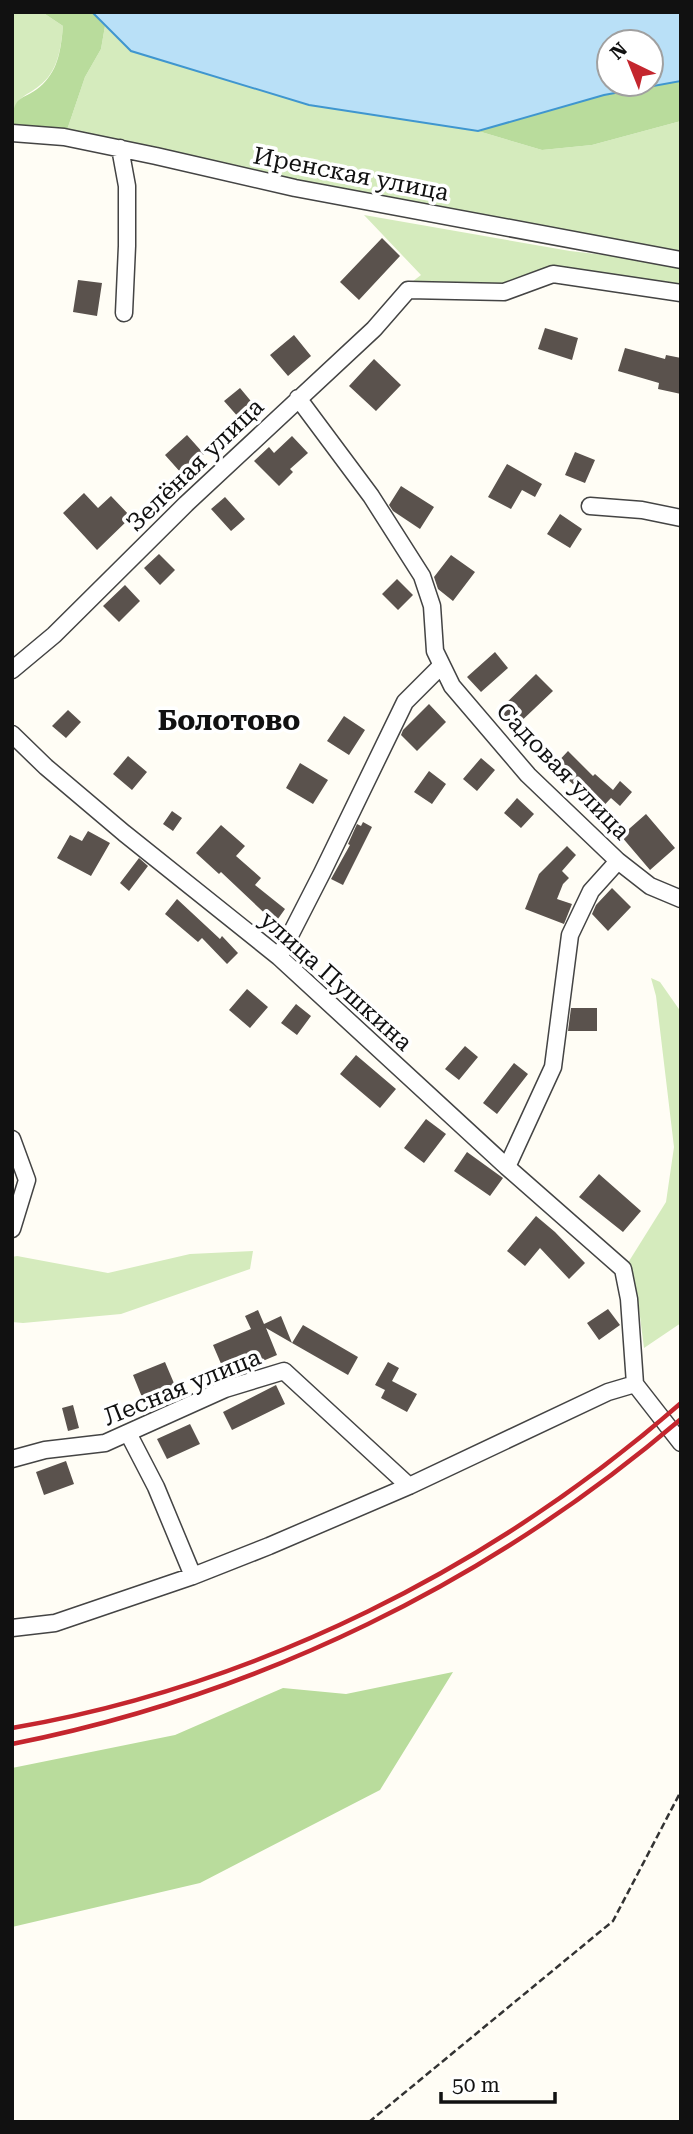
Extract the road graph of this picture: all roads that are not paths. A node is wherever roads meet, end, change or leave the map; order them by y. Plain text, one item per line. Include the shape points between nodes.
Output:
1 (12, 133) edge
2 (120, 148) junction
3 (681, 260) edge
4 (681, 293) edge
5 (124, 313) dead end
6 (298, 398) junction
7 (590, 506) dead end
8 (681, 518) edge
9 (441, 666) junction
10 (12, 670) edge
11 (12, 734) edge
12 (618, 861) junction
13 (681, 899) edge
14 (279, 957) junction
15 (12, 1139) edge
16 (507, 1167) junction
17 (12, 1229) edge
18 (635, 1384) junction
19 (128, 1433) junction
20 (681, 1443) edge
21 (12, 1459) edge
22 (409, 1486) junction
23 (193, 1576) junction
24 (12, 1628) edge

1 - 2 street, Иренская улица
2 - 3 street, Иренская улица via 295,188
2 - 5 street via 127,186
4 - 6 street, Зелёная улица via 553,274 504,292 408,290 374,329
6 - 9 street, Садовая улица via 371,496 422,576 432,606 435,651
6 - 10 street, Зелёная улица via 54,635
7 - 8 street
9 - 12 street, Садовая улица via 452,686 528,775
9 - 14 street via 405,702
11 - 14 street, улица Пушкина via 124,833
12 - 13 street, Садовая улица via 650,886
12 - 16 street via 591,891 570,935 552,1067
14 - 16 street, улица Пушкина
15 - 17 street via 27,1180
16 - 18 street, улица Пушкина via 623,1269
18 - 20 street
18 - 22 street via 608,1392
19 - 21 street, Лесная улица via 105,1443
19 - 22 street, Лесная улица via 225,1389 284,1371
19 - 23 street
22 - 23 street
23 - 24 street via 55,1622

